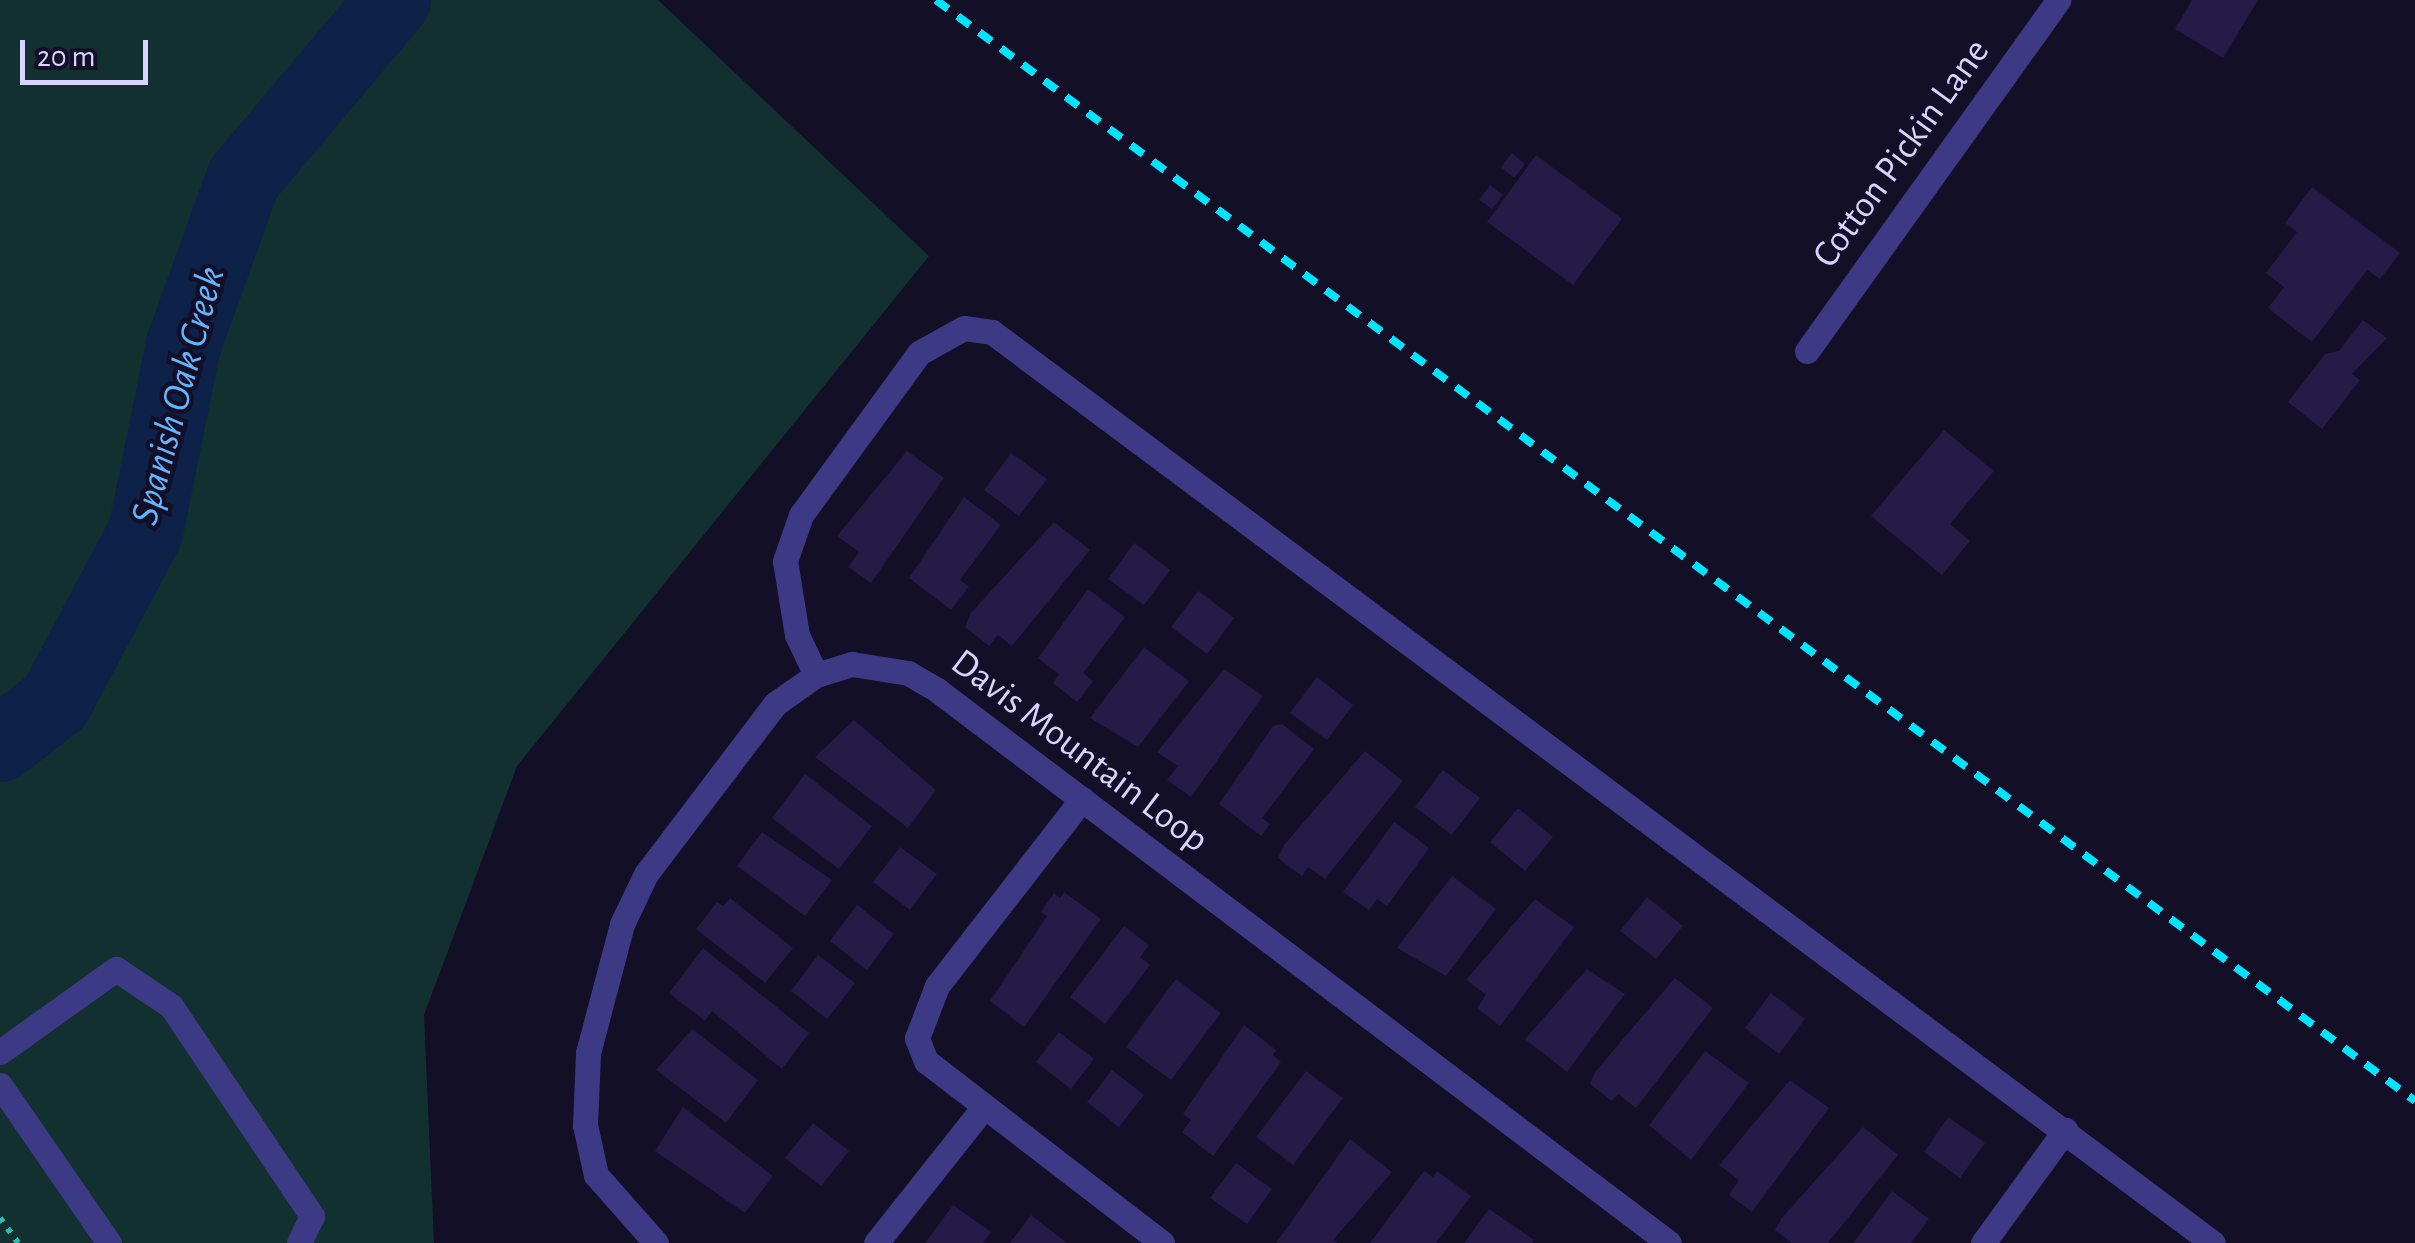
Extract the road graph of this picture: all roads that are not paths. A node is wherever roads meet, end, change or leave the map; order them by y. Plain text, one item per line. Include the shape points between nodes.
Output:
1 (2058, 0) edge
2 (1808, 351) dead end
3 (816, 675) junction
4 (1082, 799) junction
5 (0, 1052) edge
6 (0, 1085) edge
7 (983, 1108) junction
8 (2065, 1130) junction
9 (108, 1243) edge
10 (298, 1243) edge
11 (656, 1243) edge
12 (876, 1243) edge
13 (1162, 1243) edge
14 (1669, 1243) edge
15 (1983, 1243) edge
16 (2213, 1243) edge

1 - 2 street, Cotton Pickin Lane
3 - 4 street, Davis Mountain Loop via 852,664 908,673
3 - 8 street via 797,634 785,561 800,515 919,353 964,328 992,332
3 - 11 street, Davis Mountain Loop via 775,704 739,744 646,874 603,982 588,1053 585,1125 604,1187
4 - 7 street via 924,1010 917,1038 926,1062
4 - 14 street, Davis Mountain Loop
5 - 10 street via 116,970 171,1006 312,1216
6 - 9 street
7 - 12 street
7 - 13 street
8 - 15 street
8 - 16 street

